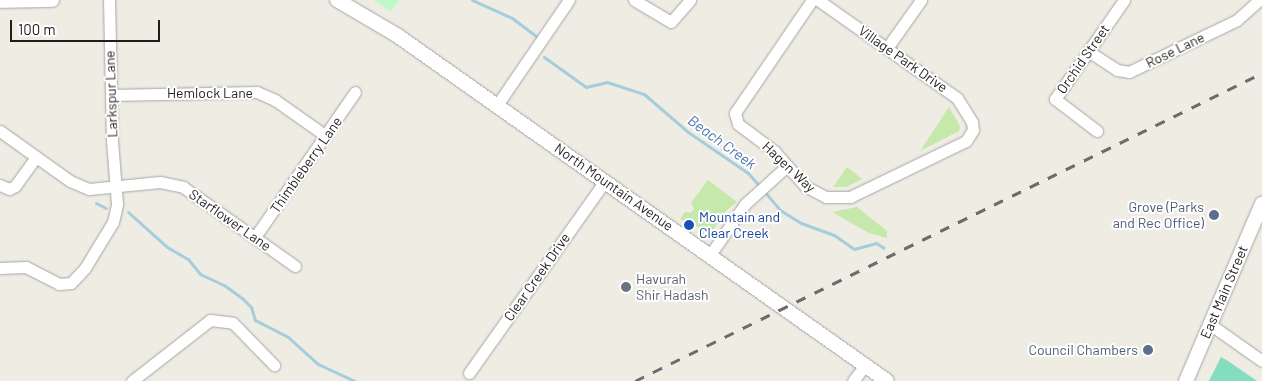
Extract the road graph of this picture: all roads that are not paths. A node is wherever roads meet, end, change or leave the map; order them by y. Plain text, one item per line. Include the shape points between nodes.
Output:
1 (52, 0) edge
2 (109, 0) edge
3 (337, 0) edge
4 (569, 0) edge
5 (634, 0) edge
6 (690, 0) edge
7 (812, 0) edge
8 (818, 0) edge
9 (921, 0) edge
10 (1124, 0) edge
11 (1259, 0) edge
12 (0, 2) edge
13 (887, 48) junction
14 (1088, 51) junction
15 (355, 92) dead end
16 (111, 96) junction
17 (497, 105) junction
18 (973, 130) joint
19 (0, 131) edge
20 (1097, 131) dead end
21 (326, 136) junction
22 (36, 157) junction
23 (788, 166) junction
24 (605, 181) junction
25 (0, 185) edge
26 (115, 189) junction
27 (1262, 204) edge
28 (255, 237) junction
29 (710, 255) junction
30 (295, 266) dead end
31 (0, 268) edge
32 (1211, 325) junction
33 (1262, 361) edge
34 (274, 365) dead end
35 (865, 365) junction
36 (469, 373) dead end
37 (132, 381) edge
38 (853, 381) edge
39 (887, 381) edge
40 (1186, 381) edge

1 - 12 street
2 - 16 street, Larkspur Lane
3 - 17 street, North Mountain Avenue via 364,13
4 - 17 street
5 - 6 street via 670,22
7 - 23 street, Hagen Way via 736,113 742,128 769,147
8 - 13 street, Village Park Drive
9 - 13 street
10 - 14 street, Orchid Street
11 - 14 street, Rose Lane via 1237,20 1129,72 1117,70
13 - 18 street, Village Park Drive via 957,98
14 - 20 street, Orchid Street via 1055,99
15 - 21 street, Thimbleberry Lane
16 - 21 street, Hemlock Lane via 257,92 275,100
16 - 26 street, Larkspur Lane
17 - 24 street, North Mountain Avenue
18 - 23 street, Hagen Way via 966,141 850,198 834,199 819,195
19 - 22 street, Starflower Lane
21 - 28 street, Thimbleberry Lane
22 - 25 street via 16,186
22 - 26 street, Starflower Lane via 78,185 89,189
23 - 29 street via 750,200
24 - 29 street, North Mountain Avenue
24 - 36 street, Clear Creek Drive
26 - 28 street, Starflower Lane via 160,182 183,187
26 - 31 street, Larkspur Lane via 117,212 113,222 72,283 59,284 26,267
27 - 32 street, East Main Street
28 - 30 street, Starflower Lane
29 - 35 street, North Mountain Avenue
32 - 33 street
32 - 40 street, East Main Street
34 - 37 street via 233,323 210,320
35 - 38 street
35 - 39 street, North Mountain Avenue

